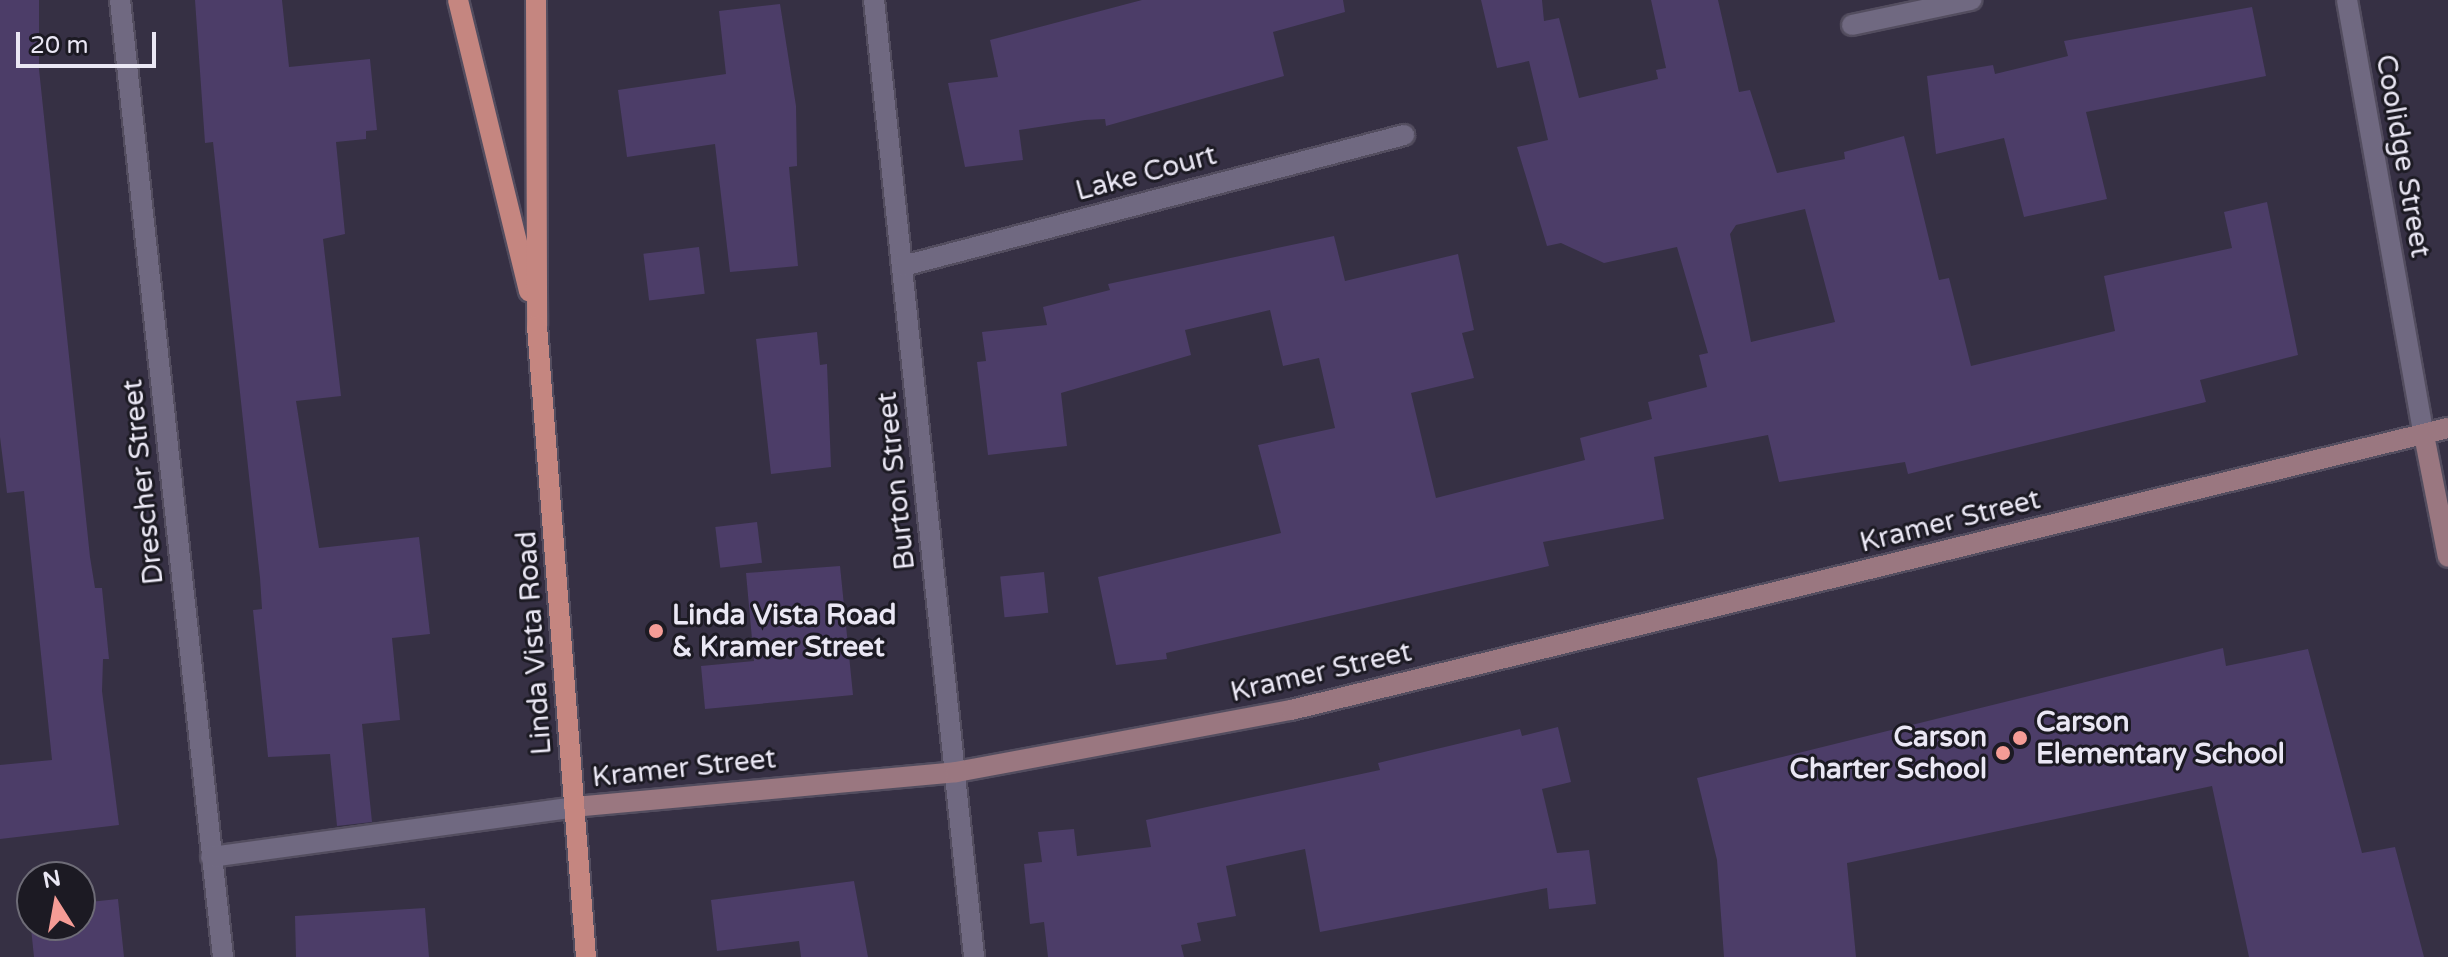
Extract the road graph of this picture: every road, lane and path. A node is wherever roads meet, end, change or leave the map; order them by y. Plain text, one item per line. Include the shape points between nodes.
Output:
1 (120, 0) edge
2 (458, 0) edge
3 (536, 0) edge
4 (874, 0) edge
5 (1971, 0) edge
6 (2347, 0) edge
7 (1852, 25) dead end
8 (1404, 135) dead end
9 (903, 266) junction
10 (537, 326) junction
11 (2448, 428) edge
12 (2424, 435) junction
13 (2448, 557) edge
14 (956, 772) junction
15 (574, 807) junction
16 (211, 857) junction
17 (223, 957) edge
18 (586, 957) edge
19 (974, 957) edge

1 - 16 street, Drescher Street
2 - 10 main road, Linda Vista Road
3 - 10 main road, Linda Vista Road
4 - 9 street, Burton Street
5 - 7 street
6 - 12 street, Coolidge Street
8 - 9 street, Lake Court
9 - 14 street, Burton Street
10 - 15 main road, Linda Vista Road
11 - 12 street, Kramer Street
12 - 13 street, Coolidge Street
12 - 14 street, Kramer Street via 1291,710
14 - 15 street, Kramer Street
14 - 19 street, Burton Street
15 - 16 street, Kramer Street
15 - 18 main road, Linda Vista Road
16 - 17 street, Drescher Street

